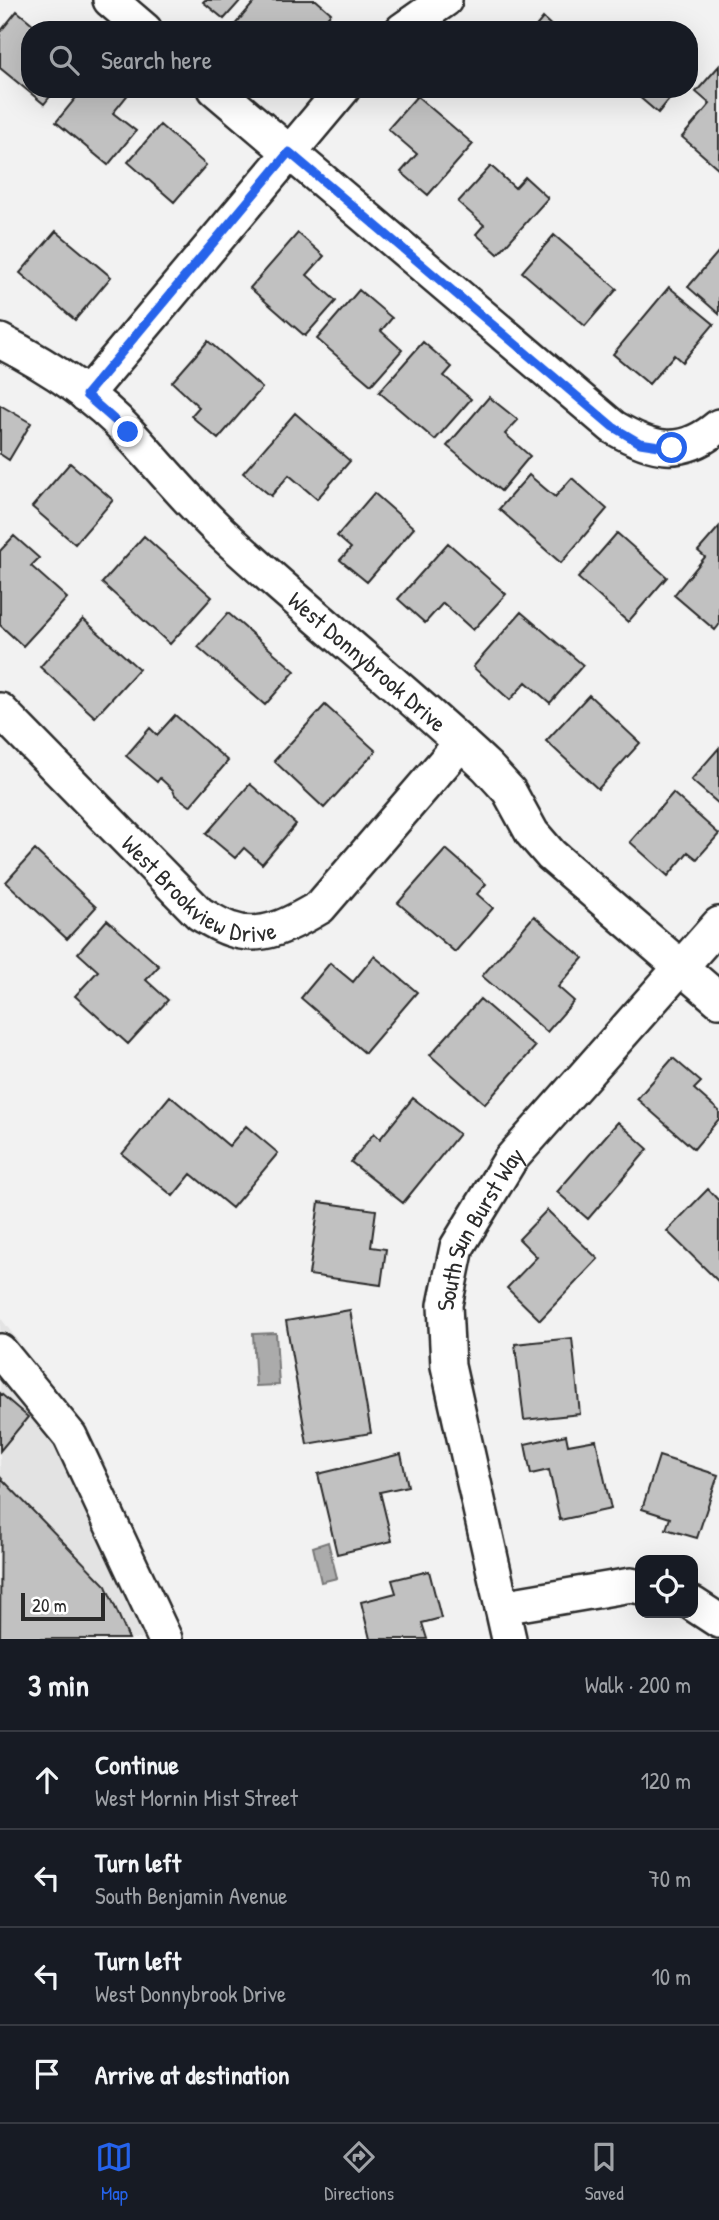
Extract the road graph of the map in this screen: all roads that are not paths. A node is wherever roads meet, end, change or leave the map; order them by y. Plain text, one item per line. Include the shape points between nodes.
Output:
1 (110, 0) edge
2 (445, 0) edge
3 (134, 21) edge
4 (415, 21) edge
5 (226, 98) edge
6 (335, 98) edge
7 (289, 152) junction
8 (0, 341) edge
9 (86, 395) junction
10 (719, 426) edge
11 (0, 710) edge
12 (461, 743) junction
13 (719, 924) edge
14 (682, 967) junction
15 (719, 1000) edge
16 (0, 1351) edge
17 (635, 1586) edge
18 (502, 1607) junction
19 (698, 1607) edge
20 (719, 1621) edge
21 (165, 1639) edge
22 (509, 1639) edge

1 - 3 street
2 - 4 street
5 - 7 street
6 - 7 street
7 - 9 street
7 - 10 street via 613,427 640,443 672,448 703,440
8 - 9 street, West Donnybrook Drive via 37,360
9 - 12 street, West Donnybrook Drive via 128,432 227,538
11 - 12 street, West Brookview Drive via 200,914 232,930 264,933 320,907
12 - 14 street, West Donnybrook Drive via 509,791 532,833 551,855
13 - 14 street, South Sun Burst Way
14 - 15 street, West Donnybrook Drive
14 - 18 street, South Sun Burst Way via 510,1160 457,1247 445,1306 448,1366
16 - 21 street via 70,1436
17 - 18 street
18 - 22 street, South Sun Burst Way
19 - 20 street

